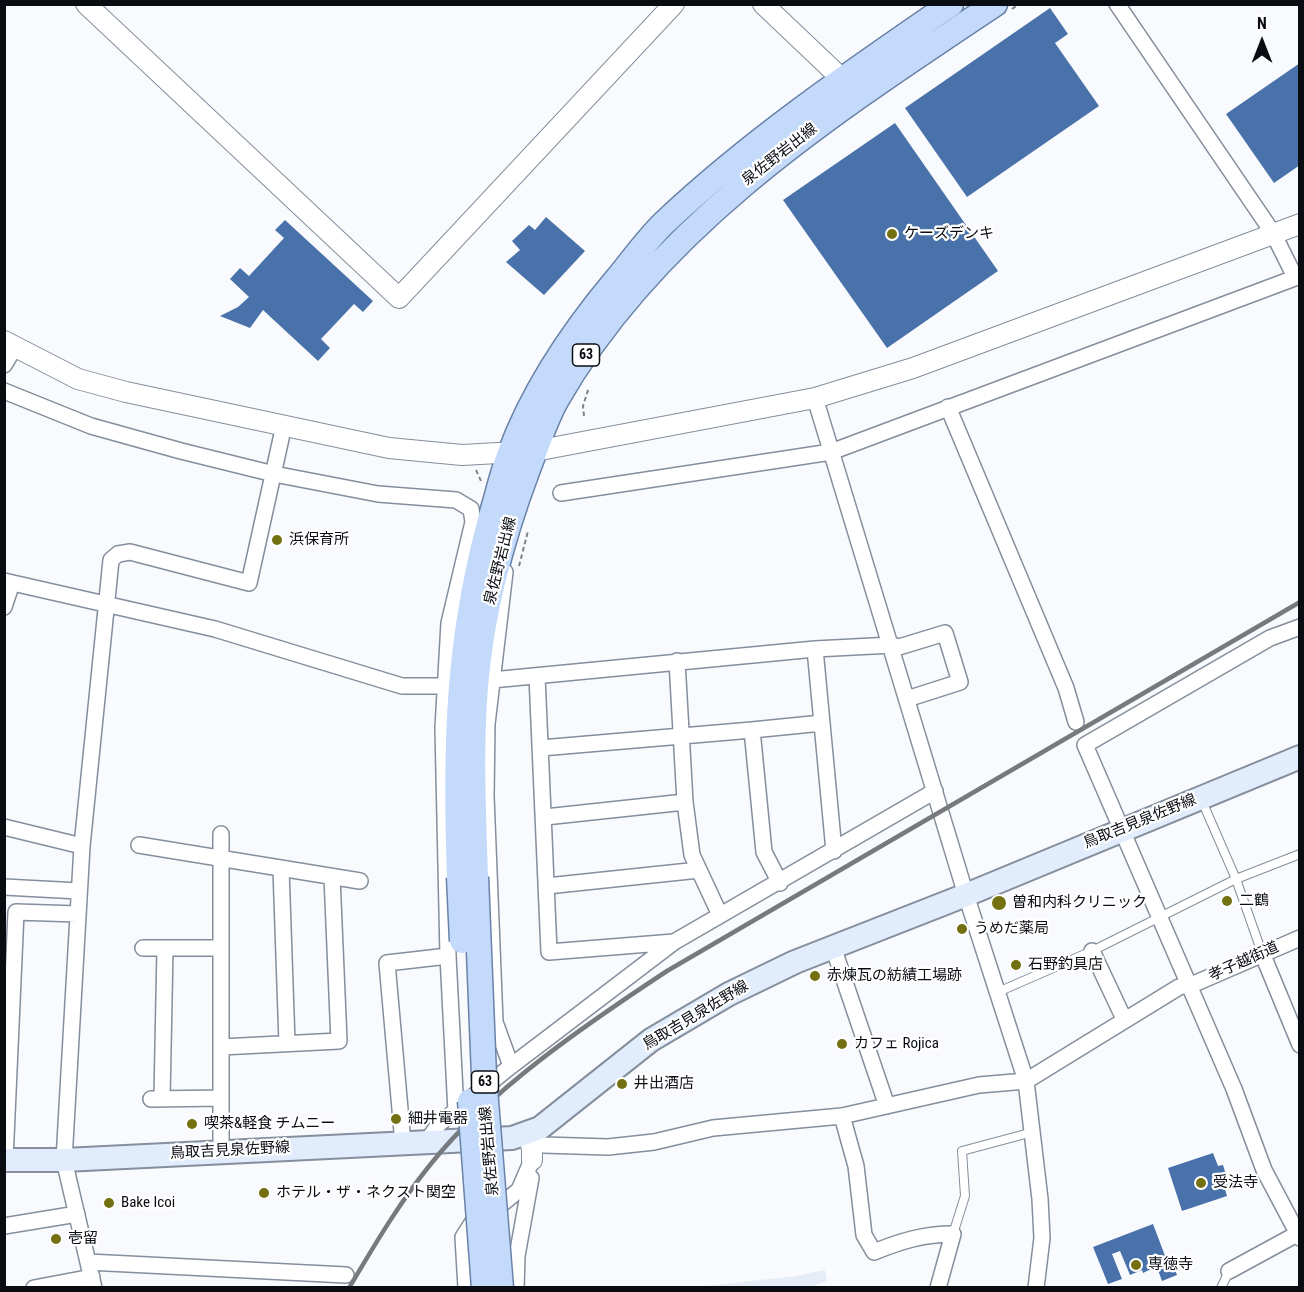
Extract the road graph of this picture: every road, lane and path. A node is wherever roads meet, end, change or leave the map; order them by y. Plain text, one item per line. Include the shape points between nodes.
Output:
1 (86, 4) edge
2 (674, 4) edge
3 (763, 4) edge
4 (951, 4) edge
5 (1019, 4) edge
6 (1118, 4) edge
7 (1002, 8) edge
8 (842, 79) junction
9 (1299, 224) edge
10 (1273, 233) junction
11 (1297, 277) edge
12 (10, 344) edge
13 (4, 365) edge
14 (591, 381) dead end
15 (4, 392) edge
16 (815, 398) junction
17 (948, 407) junction
18 (584, 416) dead end
19 (284, 425) junction
20 (535, 451) junction
21 (831, 452) junction
22 (510, 453) junction
23 (274, 474) junction
24 (561, 493) dead end
25 (521, 519) junction
26 (518, 569) dead end
27 (8, 582) edge
28 (105, 605) junction
29 (4, 607) edge
30 (1299, 627) edge
31 (891, 645) junction
32 (815, 649) junction
33 (677, 662) junction
34 (537, 676) junction
35 (492, 680) junction
36 (444, 686) junction
37 (908, 699) junction
38 (1076, 722) dead end
39 (822, 723) junction
40 (752, 730) junction
41 (681, 736) junction
42 (541, 748) junction
43 (1299, 757) edge
44 (935, 791) junction
45 (1201, 797) junction
46 (685, 802) junction
47 (545, 818) junction
48 (4, 827) edge
49 (1122, 828) junction
50 (221, 834) dead end
51 (82, 846) junction
52 (140, 846) dead end
53 (834, 851) junction
54 (1299, 854) edge
55 (221, 858) junction
56 (281, 869) junction
57 (699, 870) junction
58 (332, 877) junction
59 (467, 877) junction
60 (1236, 879) junction
61 (360, 881) dead end
62 (780, 883) junction
63 (547, 886) junction
64 (4, 887) edge
65 (80, 891) junction
66 (966, 895) junction
67 (78, 914) junction
68 (720, 915) junction
69 (1159, 917) junction
70 (1299, 938) edge
71 (674, 942) junction
72 (833, 946) junction
73 (143, 948) dead end
74 (165, 948) junction
75 (221, 948) junction
76 (1092, 951) junction
77 (1262, 953) junction
78 (448, 956) junction
79 (1188, 985) junction
80 (998, 992) junction
81 (1124, 1019) junction
82 (287, 1043) junction
83 (1299, 1044) edge
84 (221, 1047) junction
85 (511, 1066) junction
86 (1026, 1081) junction
87 (221, 1098) junction
88 (887, 1106) junction
89 (456, 1112) junction
90 (842, 1116) junction
91 (1034, 1132) junction
92 (526, 1134) junction
93 (427, 1142) junction
94 (403, 1143) junction
95 (221, 1152) junction
96 (5, 1160) edge
97 (64, 1160) junction
98 (531, 1161) junction
99 (492, 1212) junction
100 (77, 1214) junction
101 (4, 1226) edge
102 (953, 1234) junction
103 (1298, 1236) edge
104 (519, 1244) junction
105 (1229, 1271) joint
106 (92, 1275) edge
107 (346, 1275) dead end
108 (34, 1287) edge
109 (466, 1287) edge
110 (484, 1287) edge
111 (501, 1287) edge
112 (516, 1287) edge
113 (938, 1287) edge
114 (1036, 1287) edge
115 (1221, 1287) edge

1 - 2 street via 399,298
3 - 8 street
4 - 8 main road, 泉佐野岩出線 / 63
5 - 7 path
6 - 10 street
7 - 20 main road, 泉佐野岩出線 / 63 via 826,119 732,193 659,265 602,331 556,400
8 - 22 main road, 泉佐野岩出線 / 63 via 663,224 590,311 538,396
9 - 10 street
10 - 11 street
10 - 16 street via 913,368
11 - 17 street
12 - 13 street
12 - 19 street via 78,379
14 - 18 path via 583,405
15 - 23 street via 91,426
16 - 20 street
16 - 21 street
17 - 21 street
17 - 38 street via 1066,688
19 - 22 street via 389,448 462,455
19 - 23 street
20 - 22 street
20 - 25 main road, 泉佐野岩出線 / 63
21 - 24 street
21 - 31 street
22 - 59 main road, 泉佐野岩出線 / 63 via 472,588 460,682 456,750
23 - 28 street via 249,583 130,552 111,560
23 - 36 street via 378,494 456,500 471,509 473,522 449,623
25 - 26 path
25 - 35 street
25 - 59 main road, 泉佐野岩出線 / 63 via 492,589 476,684
27 - 28 street
27 - 29 street
28 - 36 street via 215,629 402,686
28 - 51 street
30 - 49 street via 1270,638 1085,745
31 - 32 street
31 - 37 street
31 - 37 street via 899,647 945,633 960,682
32 - 33 street
32 - 39 street
33 - 34 street
33 - 41 street
34 - 35 street
34 - 42 street
35 - 85 street via 486,796 494,1010 501,1044
36 - 78 street
37 - 44 street
39 - 40 street
39 - 53 street
40 - 41 street
40 - 62 street via 764,852
41 - 42 street
41 - 46 street
42 - 47 street
43 - 45 main road, 鳥取吉見泉佐野線
44 - 53 street
44 - 66 street
45 - 49 main road, 鳥取吉見泉佐野線
45 - 60 lane
46 - 47 street
46 - 57 street via 692,855
47 - 63 street
48 - 51 street
49 - 66 main road, 鳥取吉見泉佐野線
49 - 69 street
50 - 55 street
51 - 65 street
52 - 55 street
53 - 62 street
54 - 60 lane
55 - 56 street
55 - 75 street
56 - 58 street
56 - 82 street
57 - 63 street
57 - 68 street
58 - 61 street
58 - 82 street via 339,1041
59 - 110 main road, 泉佐野岩出線 / 63, bridge via 472,1145
59 - 111 main road, 泉佐野岩出線 / 63, bridge
60 - 69 lane
60 - 77 lane
62 - 68 street
63 - 71 street via 549,952
64 - 65 street
65 - 67 street
66 - 72 main road, 鳥取吉見泉佐野線
66 - 80 street
67 - 96 street via 16,912
67 - 97 street
68 - 71 street
69 - 76 lane
69 - 79 street
70 - 77 street, 孝子越街道
71 - 85 street
72 - 88 street
72 - 92 main road, 鳥取吉見泉佐野線 via 729,994 651,1040 540,1128
73 - 74 street
74 - 75 street
74 - 87 street via 156,1098
75 - 84 street
76 - 80 lane
76 - 81 street
77 - 79 street, 孝子越街道
77 - 83 street
78 - 89 street
78 - 94 street via 387,963
79 - 81 street, 孝子越街道
79 - 103 street via 1234,1089 1264,1170
80 - 86 street
81 - 86 street, 孝子越街道
82 - 84 street
84 - 87 street
85 - 89 street
86 - 88 street via 979,1085
86 - 91 street
87 - 95 street
88 - 90 street
89 - 93 street via 440,1124
90 - 92 street via 712,1128 654,1142 608,1147 543,1144
90 - 102 street via 856,1166 864,1235 874,1252 908,1238
91 - 102 lane via 962,1151 965,1196
91 - 114 street via 1042,1238
92 - 93 main road, 鳥取吉見泉佐野線
92 - 98 street
93 - 94 main road, 鳥取吉見泉佐野線
94 - 95 main road, 鳥取吉見泉佐野線
95 - 97 main road, 鳥取吉見泉佐野線
96 - 97 main road, 鳥取吉見泉佐野線
97 - 100 street
98 - 99 street via 519,1190
98 - 104 street
99 - 104 street via 504,1218
99 - 109 street via 472,1223 463,1237
100 - 101 street
100 - 106 street
102 - 113 street
103 - 105 street
104 - 112 street
105 - 115 lane
106 - 107 street
106 - 108 street

